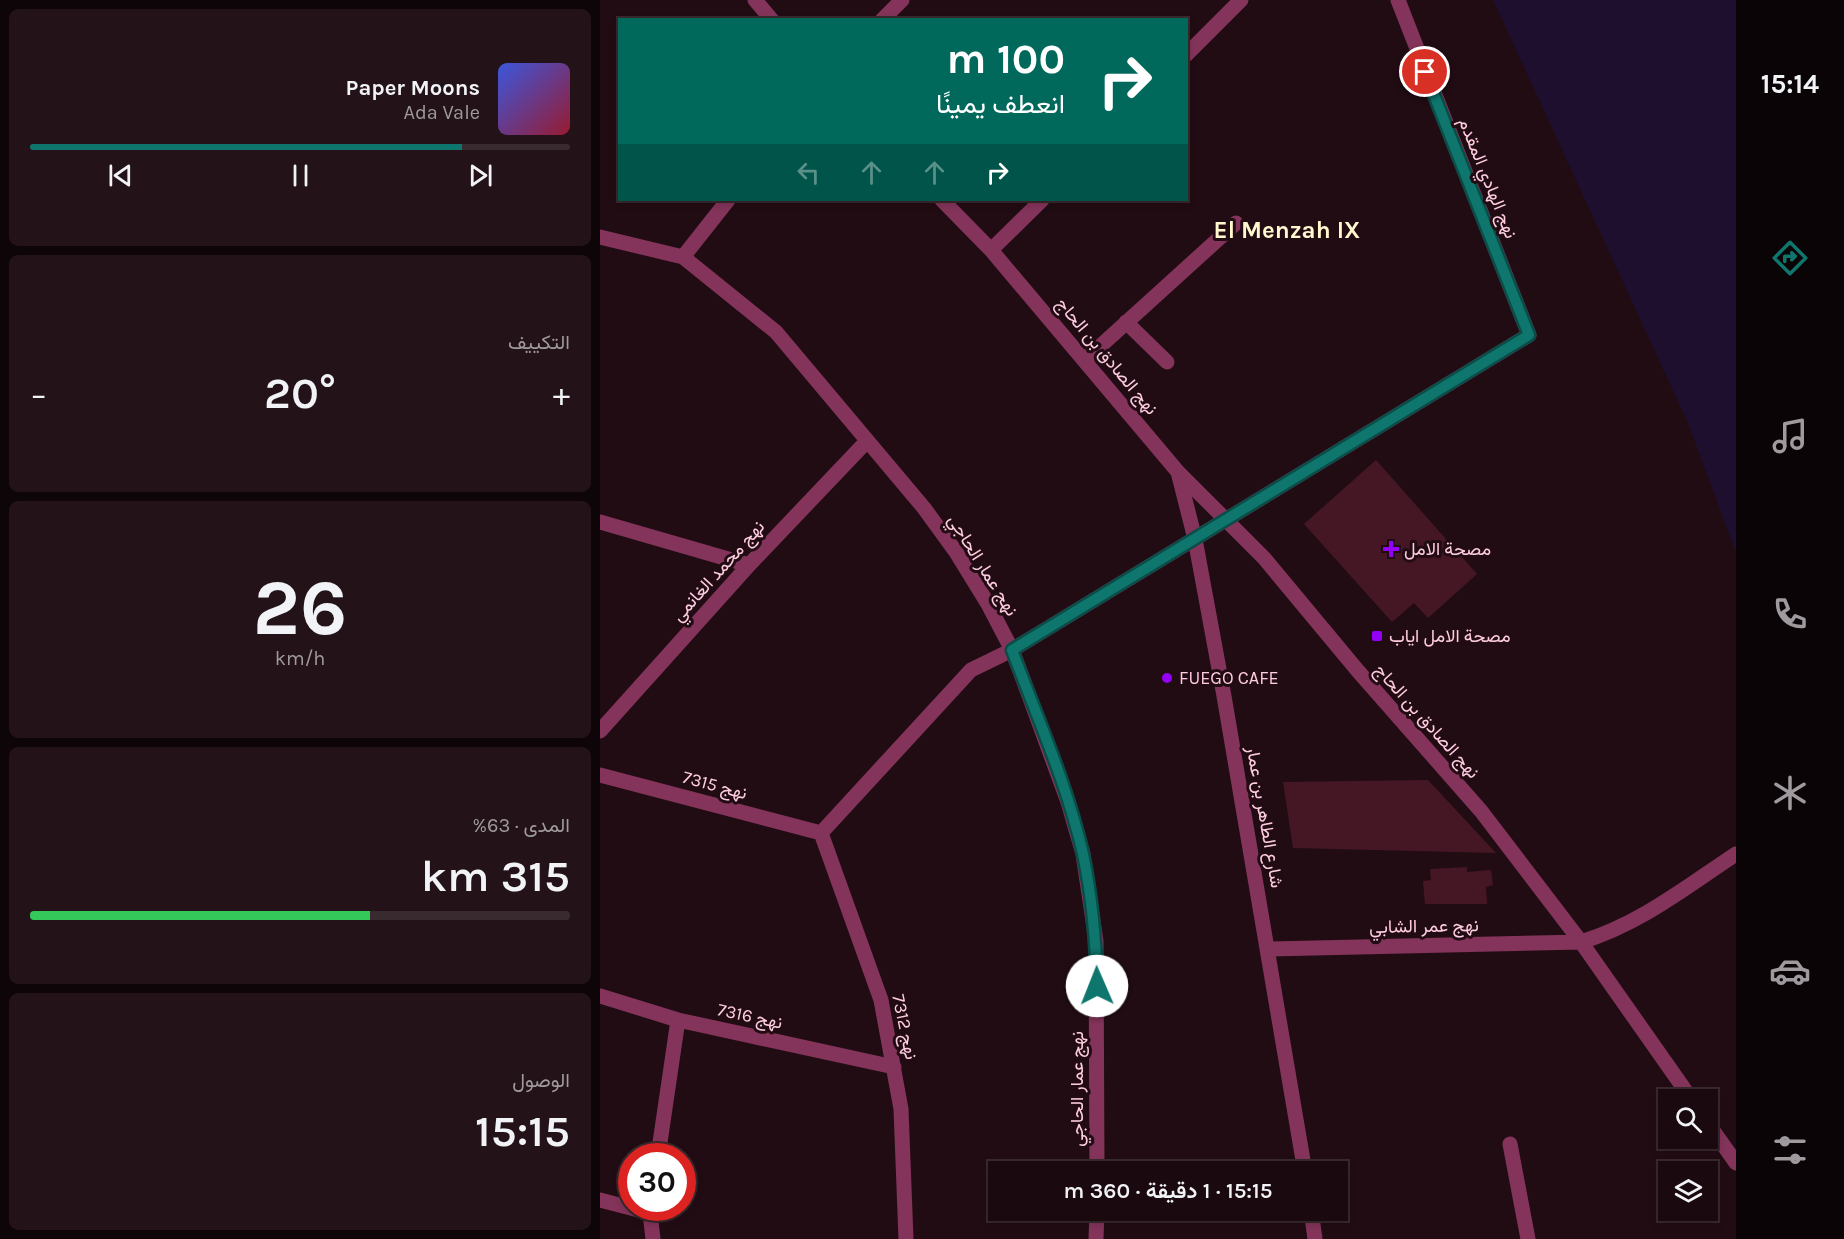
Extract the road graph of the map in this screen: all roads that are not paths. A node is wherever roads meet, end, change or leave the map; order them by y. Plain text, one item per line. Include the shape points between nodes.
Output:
1 (755, 0) edge
2 (902, 0) edge
3 (1241, 0) edge
4 (1398, 0) edge
5 (770, 18) edge
6 (884, 18) edge
7 (1188, 53) edge
8 (727, 201) edge
9 (943, 201) edge
10 (1041, 201) edge
11 (1236, 222) dead end
12 (600, 237) edge
13 (991, 250) junction
14 (683, 257) junction
15 (1126, 322) junction
16 (1085, 360) junction
17 (1167, 362) dead end
18 (867, 441) junction
19 (1178, 472) junction
20 (1227, 519) junction
21 (600, 522) edge
22 (1195, 539) junction
23 (749, 565) junction
24 (1012, 650) junction
25 (600, 730) edge
26 (600, 775) edge
27 (821, 833) junction
28 (1736, 854) edge
29 (1581, 942) junction
30 (1267, 949) junction
31 (600, 996) edge
32 (678, 1020) junction
33 (894, 1067) junction
34 (1684, 1089) edge
35 (1718, 1138) edge
36 (660, 1143) edge
37 (1510, 1144) dead end
38 (1097, 1161) edge
39 (1303, 1161) edge
40 (1736, 1163) edge
41 (600, 1200) edge
42 (618, 1204) edge
43 (651, 1221) edge
44 (1097, 1221) edge
45 (1313, 1221) edge
46 (653, 1239) edge
47 (906, 1239) edge
48 (1096, 1239) edge
49 (1316, 1239) edge
50 (1528, 1239) edge

1 - 5 street
2 - 6 street
3 - 7 street
4 - 20 street, نهج الهادي المقدم via 1529,335
8 - 14 street
9 - 13 street, نهج الصادق بن الحاج
10 - 13 street
11 - 15 street
12 - 14 street, نهج عمار الحاجي
13 - 16 street, نهج الصادق بن الحاج
14 - 18 street, نهج عمار الحاجي via 776,333
15 - 16 street
15 - 17 street
16 - 19 street, نهج الصادق بن الحاج
18 - 23 street, نهج محمد الغانمي
18 - 24 street, نهج عمار الحاجي via 956,552
19 - 20 street, نهج الصادق بن الحاج
19 - 22 street, شارع الطاهر بن عمار
20 - 22 street
20 - 29 street, نهج الصادق بن الحاج via 1482,811
21 - 23 street
22 - 24 street
22 - 30 street, شارع الطاهر بن عمار
23 - 25 street, نهج محمد الغانمي
24 - 27 street via 971,670
24 - 38 street, نهج عمار الحاجي via 1083,854 1096,941
26 - 27 street, نهج 7315
27 - 33 street, نهج 7312 via 881,1000
28 - 29 street, نهج عمر الشابي via 1636,920
29 - 30 street, نهج عمر الشابي
29 - 34 street, نهج الصادق بن الحاج
30 - 39 street, شارع الطاهر بن عمار
31 - 32 street, نهج 7316
32 - 33 street, نهج 7316
32 - 36 street
33 - 47 street, نهج 7312 via 901,1108
35 - 40 street
37 - 50 street
41 - 42 street
43 - 46 street
44 - 48 street
45 - 49 street

